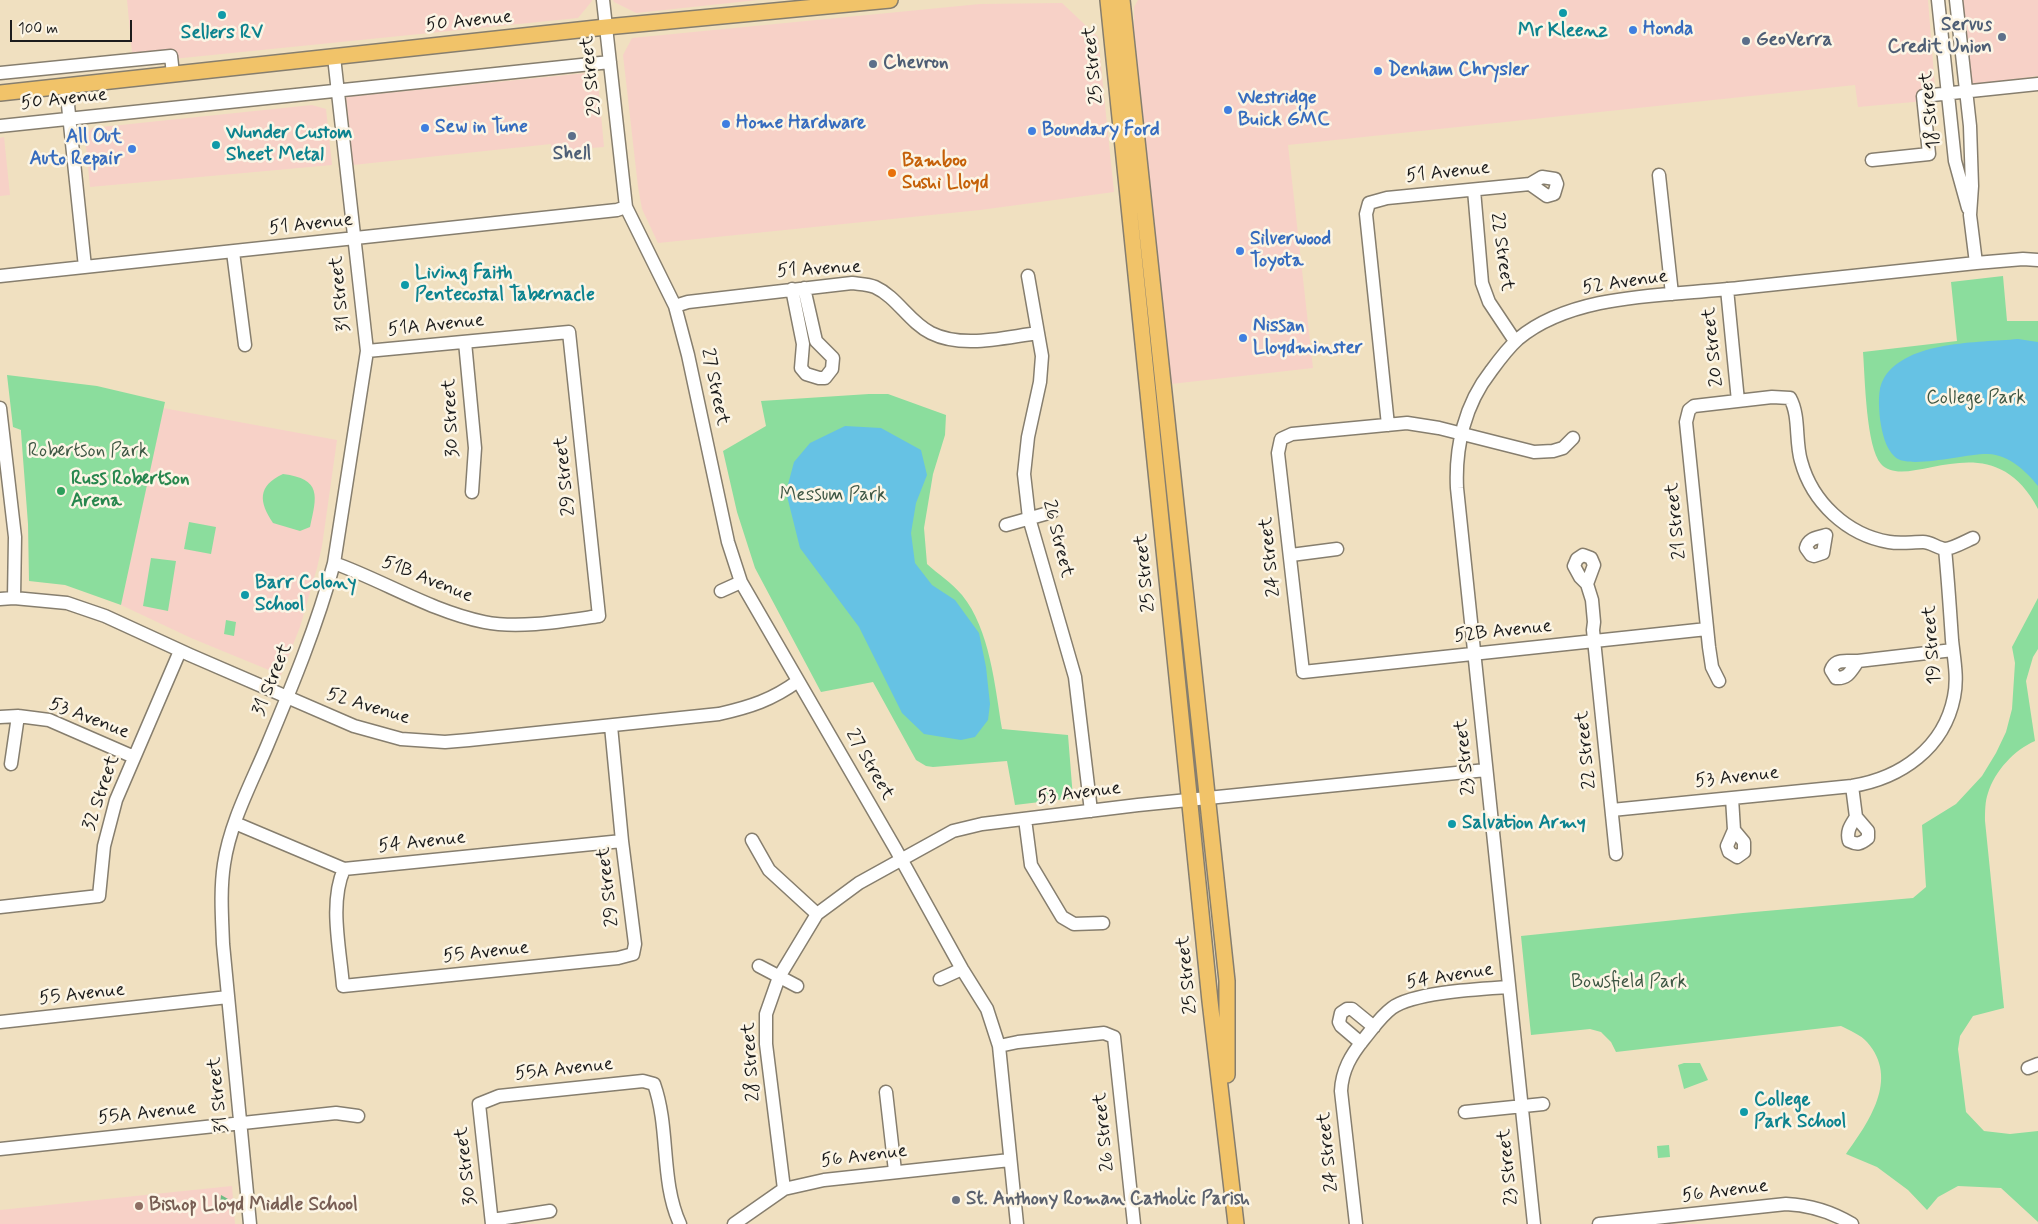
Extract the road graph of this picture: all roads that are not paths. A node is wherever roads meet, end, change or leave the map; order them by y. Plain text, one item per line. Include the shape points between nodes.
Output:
1 (603, 0) edge
2 (890, 0) edge
3 (1095, 0) edge
4 (1108, 0) edge
5 (1122, 0) edge
6 (1131, 0) edge
7 (1938, 0) edge
8 (1956, 0) edge
9 (1109, 20) junction
10 (1126, 26) junction
11 (606, 27) junction
12 (334, 57) junction
13 (610, 62) junction
14 (0, 73) edge
15 (173, 74) junction
16 (2038, 84) edge
17 (66, 86) junction
18 (338, 90) junction
19 (1966, 92) junction
20 (0, 93) edge
21 (1948, 94) junction
22 (69, 119) junction
23 (0, 126) edge
24 (1872, 160) dead end
25 (1660, 176) dead end
26 (1530, 184) dead end
27 (1474, 190) junction
28 (626, 207) junction
29 (1970, 215) junction
30 (354, 238) junction
31 (233, 252) junction
32 (2038, 260) edge
33 (1976, 263) junction
34 (85, 267) junction
35 (0, 276) edge
36 (1028, 276) dead end
37 (798, 289) junction
38 (1727, 289) junction
39 (1672, 294) junction
40 (675, 306) junction
41 (569, 332) joint
42 (1038, 333) junction
43 (1515, 341) junction
44 (465, 342) junction
45 (810, 342) dead end
46 (245, 345) dead end
47 (367, 351) junction
48 (1738, 401) junction
49 (0, 408) edge
50 (1388, 425) junction
51 (1462, 434) junction
52 (1573, 438) dead end
53 (472, 492) dead end
54 (1052, 512) dead end
55 (1030, 518) junction
56 (1839, 520) junction
57 (1006, 525) dead end
58 (1826, 535) dead end
59 (1973, 538) dead end
60 (1337, 549) dead end
61 (1946, 549) junction
62 (1290, 554) junction
63 (334, 563) junction
64 (741, 582) junction
65 (1588, 588) dead end
66 (720, 591) dead end
67 (14, 598) junction
68 (0, 599) edge
69 (599, 616) joint
70 (1707, 629) junction
71 (1594, 641) junction
72 (1953, 650) junction
73 (180, 651) junction
74 (1474, 654) junction
75 (1858, 662) dead end
76 (1303, 672) joint
77 (1719, 680) dead end
78 (798, 681) junction
79 (287, 697) junction
80 (18, 716) junction
81 (0, 717) edge
82 (611, 726) junction
83 (134, 757) junction
84 (11, 764) dead end
85 (1486, 770) junction
86 (1865, 784) joint
87 (1852, 786) junction
88 (1207, 798) junction
89 (1732, 798) junction
90 (1191, 800) junction
91 (1612, 810) junction
92 (1090, 811) junction
93 (1856, 817) dead end
94 (1025, 820) junction
95 (235, 823) junction
96 (1734, 830) dead end
97 (752, 840) dead end
98 (622, 841) junction
99 (1616, 854) dead end
100 (901, 860) junction
101 (344, 869) junction
102 (0, 907) edge
103 (817, 914) junction
104 (1103, 923) dead end
105 (633, 954) joint
106 (759, 966) dead end
107 (962, 969) junction
108 (778, 977) junction
109 (940, 979) dead end
110 (797, 986) dead end
111 (1509, 987) junction
112 (228, 997) junction
113 (0, 1022) edge
114 (1374, 1027) junction
115 (1360, 1043) junction
116 (999, 1046) junction
117 (1343, 1075) joint
118 (886, 1092) dead end
119 (479, 1104) joint
120 (1543, 1104) dead end
121 (1522, 1107) junction
122 (1465, 1112) dead end
123 (358, 1116) dead end
124 (241, 1123) junction
125 (1227, 1141) junction
126 (0, 1149) edge
127 (1010, 1160) junction
128 (894, 1171) junction
129 (784, 1189) junction
130 (550, 1212) dead end
131 (1654, 1221) edge
132 (492, 1222) edge
133 (250, 1224) edge
134 (680, 1224) edge
135 (734, 1224) edge
136 (1017, 1224) edge
137 (1134, 1224) edge
138 (1236, 1224) edge
139 (1356, 1224) edge
140 (1534, 1224) edge
141 (1599, 1224) edge
142 (1852, 1224) edge

1 - 11 street, 29 Street
2 - 11 main road, 50 Avenue
3 - 9 main road
4 - 9 main road, 25 Street
5 - 10 main road, 25 Street
6 - 10 main road
7 - 21 street, 18 Street
8 - 19 street, 18 Street
9 - 90 main road, 25 Street
10 - 88 main road, 25 Street
11 - 12 main road, 50 Avenue
11 - 13 street, 29 Street
12 - 15 main road, 50 Avenue
12 - 18 street, 31 Street
13 - 18 street, 50 Avenue
13 - 28 street, 29 Street
14 - 15 street, 50 Avenue via 171,56
15 - 17 main road, 50 Avenue
16 - 19 street
17 - 20 main road, 50 Avenue
17 - 22 street
18 - 22 street, 50 Avenue
18 - 30 street, 31 Street
19 - 21 street
19 - 29 street, 18 Street via 1972,156
21 - 24 street via 1923,96 1929,154
21 - 29 street, 18 Street via 1955,161
22 - 23 street, 50 Avenue
22 - 34 street
25 - 39 street
26 - 27 street, 51 Avenue
27 - 43 street, 22 Street via 1482,282 1489,302
27 - 50 street, 51 Avenue via 1387,198 1369,203 1366,214
28 - 30 street, 51 Avenue
28 - 40 street, 27 Street
29 - 33 street, 18 Street
30 - 31 street, 51 Avenue
30 - 47 street, 31 Street
31 - 34 street, 51 Avenue
31 - 46 street
32 - 33 street, 52 Avenue
33 - 38 street, 52 Avenue
34 - 35 street, 51 Avenue
36 - 42 street, 26 Street
37 - 40 street, 51 Avenue via 685,302
37 - 42 street, 51 Avenue via 859,284 874,286 898,294 908,315 931,333 954,339 975,341
37 - 45 street
38 - 39 street, 52 Avenue
38 - 48 street, 20 Street
39 - 43 street, 52 Avenue via 1584,306 1550,320
40 - 64 street, 27 Street via 728,542
41 - 44 street, 51A Avenue
41 - 69 street, 29 Street
42 - 55 street, 26 Street via 1042,356 1040,382 1024,474
43 - 51 street, 52 Avenue via 1480,385
44 - 47 street, 51A Avenue
44 - 53 street, 30 Street via 475,448
47 - 63 street, 31 Street
48 - 56 street via 1790,398 1806,475 1820,500
48 - 70 street, 21 Street via 1694,406 1689,410 1686,422
49 - 67 street via 15,537
50 - 51 street via 1424,425
50 - 62 street, 24 Street via 1292,434 1280,439 1278,454
51 - 52 street via 1534,452 1553,452
51 - 74 street, 23 Street via 1457,488
54 - 55 street
55 - 57 street
55 - 92 street, 26 Street via 1075,677
56 - 58 street
56 - 61 street via 1871,538 1932,543
59 - 61 street
60 - 62 street
61 - 72 street, 19 Street
62 - 76 street, 24 Street
63 - 69 street, 51B Avenue via 450,612 485,622 543,623
63 - 79 street, 31 Street
64 - 66 street
64 - 78 street, 27 Street
65 - 71 street, 22 Street via 1586,601
67 - 68 street, 52 Avenue
67 - 73 street, 52 Avenue via 68,603
70 - 71 street, 52B Avenue
70 - 77 street, 21 Street via 1712,667
71 - 74 street, 52B Avenue
71 - 91 street, 22 Street
72 - 75 street
72 - 86 street, 19 Street via 1954,696 1948,718 1938,736 1912,764
73 - 79 street, 52 Avenue
73 - 83 street, 32 Street
74 - 76 street, 52B Avenue
74 - 85 street, 23 Street
78 - 82 street, 52 Avenue via 772,698 719,714
78 - 100 street, 27 Street
79 - 82 street, 52 Avenue via 354,726 401,740 445,742
79 - 95 street, 31 Street
80 - 81 street, 53 Avenue
80 - 83 street, 53 Avenue via 49,720
80 - 84 street
82 - 98 street, 29 Street
83 - 102 street, 32 Street via 116,800 104,846 99,896
85 - 88 street, 53 Avenue
85 - 111 street, 23 Street
86 - 87 street, 53 Avenue
87 - 89 street, 53 Avenue
87 - 93 street
88 - 90 street, 53 Avenue
88 - 125 main road, 25 Street via 1227,981
89 - 91 street, 53 Avenue
89 - 96 street
90 - 92 street, 53 Avenue
90 - 125 main road, 25 Street
91 - 99 street, 22 Street
92 - 94 street, 53 Avenue
94 - 100 street, 53 Avenue via 982,824 953,831
94 - 104 street via 1031,865 1062,917 1074,924
95 - 101 street, 54 Avenue
95 - 112 street, 31 Street via 224,863 222,899
97 - 103 street via 768,870
98 - 101 street, 54 Avenue
98 - 105 street, 29 Street via 635,944
100 - 103 street, 53 Avenue via 860,883
100 - 107 street, 27 Street
101 - 105 street, 55 Avenue via 336,903 343,986
103 - 108 street, 28 Street
106 - 108 street
107 - 109 street
107 - 116 street, 27 Street via 987,1009
108 - 110 street
108 - 129 street, 28 Street via 766,1014 766,1044
111 - 114 street, 54 Avenue via 1412,998 1393,1007
111 - 121 street, 23 Street
112 - 113 street, 55 Avenue
112 - 124 street, 31 Street
114 - 115 street, 54 Avenue
114 - 115 street via 1352,1009 1341,1013 1341,1026
115 - 117 street, 54 Avenue
116 - 127 street, 27 Street
116 - 137 street, 26 Street via 1104,1033 1114,1037
117 - 139 street, 24 Street via 1341,1091
118 - 128 street
119 - 132 street, 30 Street
119 - 134 street, 55A Avenue via 499,1096 643,1081 654,1084 660,1098 673,1208
120 - 121 street, 23 Street
121 - 122 street
121 - 140 street, 23 Street
123 - 124 street, 55A Avenue via 336,1113
124 - 126 street, 55A Avenue
124 - 133 street, 31 Street
125 - 138 main road, 25 Street
127 - 128 street, 56 Avenue
127 - 136 street, 27 Street
128 - 129 street, 56 Avenue
129 - 135 street, 56 Avenue
130 - 132 street
131 - 141 street, 56 Avenue
131 - 142 street, 56 Avenue via 1786,1204 1816,1209

